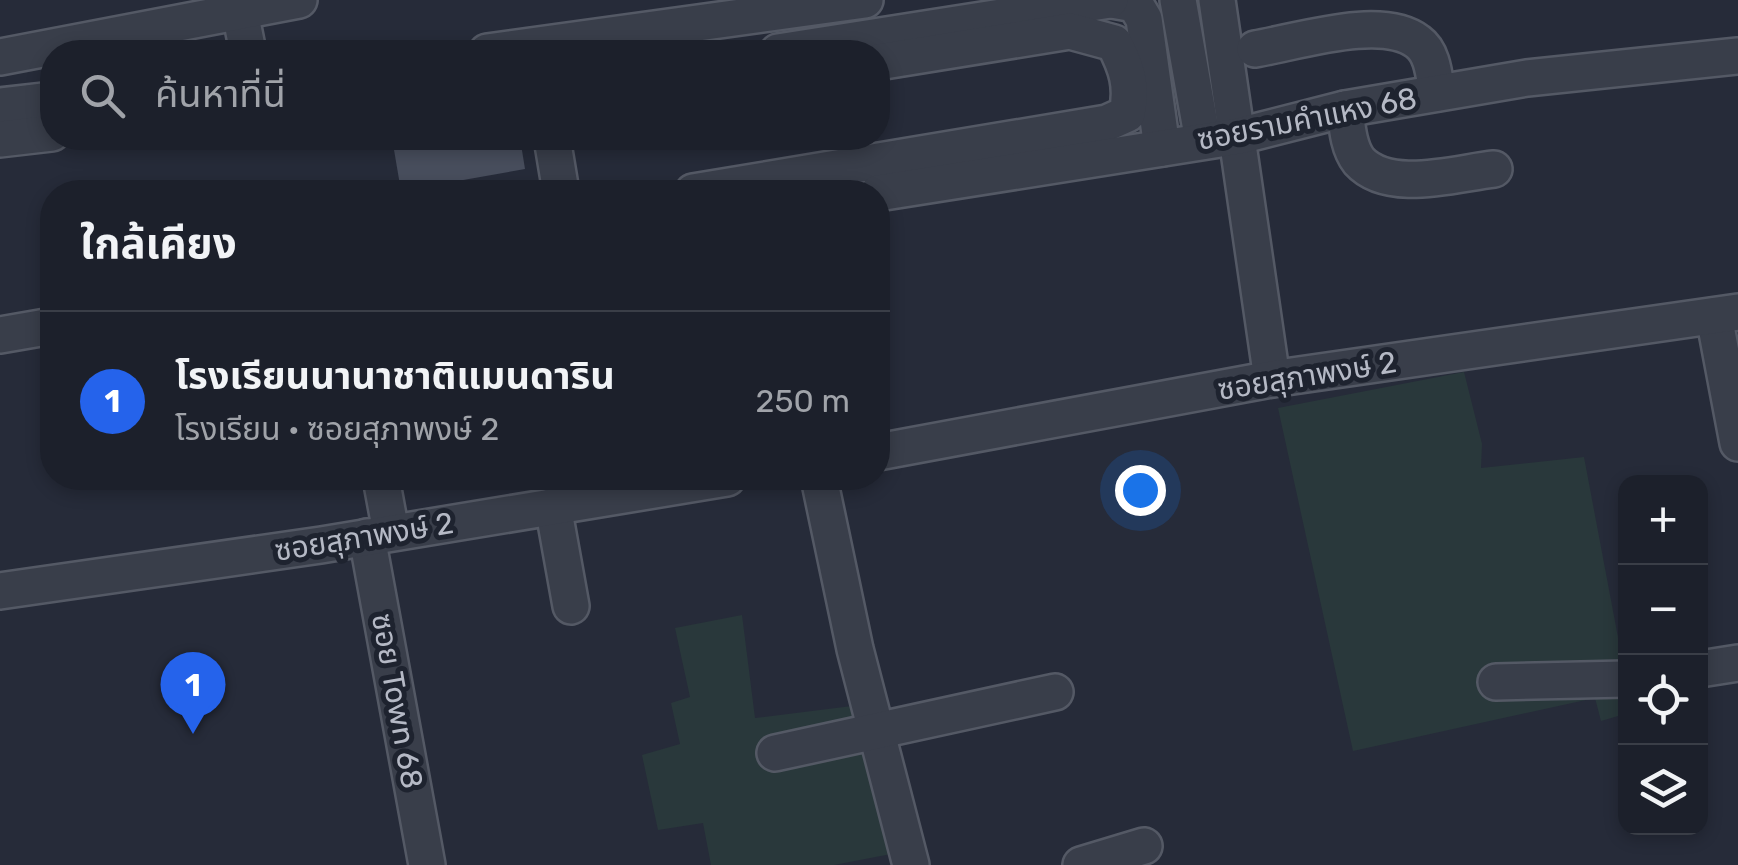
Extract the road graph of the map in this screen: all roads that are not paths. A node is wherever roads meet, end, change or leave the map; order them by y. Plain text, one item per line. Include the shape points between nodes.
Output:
1 (866, 0) edge
2 (1111, 0) edge
3 (1216, 0) edge
4 (267, 5) edge
5 (1165, 6) edge
6 (729, 36) edge
7 (87, 40) edge
8 (253, 40) edge
9 (668, 40) edge
10 (855, 40) edge
11 (40, 49) edge
12 (1255, 49) dead end
13 (1738, 56) edge
14 (0, 57) edge
15 (890, 60) edge
16 (1437, 93) junction
17 (40, 101) edge
18 (0, 106) edge
19 (1345, 109) junction
20 (40, 134) edge
21 (1239, 136) junction
22 (0, 139) edge
23 (1203, 141) junction
24 (1162, 148) junction
25 (554, 150) edge
26 (1494, 169) dead end
27 (559, 180) edge
28 (765, 180) edge
29 (890, 191) edge
30 (1726, 314) edge
31 (40, 328) edge
32 (0, 334) edge
33 (1272, 380) junction
34 (1738, 443) edge
35 (890, 450) edge
36 (381, 490) edge
37 (652, 490) edge
38 (822, 490) edge
39 (553, 506) junction
40 (379, 534) junction
41 (0, 591) edge
42 (571, 606) dead end
43 (1738, 663) edge
44 (1708, 668) edge
45 (1618, 679) edge
46 (1496, 682) dead end
47 (1055, 692) dead end
48 (878, 730) junction
49 (775, 753) dead end
50 (1144, 846) dead end
51 (426, 865) edge
52 (911, 865) edge
53 (1081, 865) edge

1 - 6 street
2 - 5 street
2 - 10 street
3 - 21 street
4 - 7 street
4 - 8 street
5 - 23 street
5 - 24 street
6 - 9 street
11 - 14 street
12 - 16 street via 1368,28 1394,32 1419,42 1431,60
13 - 16 street, ซอยรามคำแหง 68
15 - 28 street via 1070,32 1114,43 1131,94 1127,114 1107,123
16 - 19 street, ซอยรามคำแหง 68
17 - 18 street
19 - 21 street, ซอยรามคำแหง 68
19 - 26 street via 1350,142 1360,161 1379,174 1396,180
20 - 22 street
21 - 23 street, ซอยรามคำแหง 68
21 - 33 street
23 - 24 street, ซอยรามคำแหง 68
24 - 29 street, ซอยรามคำแหง 68
25 - 27 street
30 - 33 street, ซอยสุภาพงษ์ 2
30 - 34 street
31 - 32 street
33 - 35 street, ซอยสุภาพงษ์ 2
36 - 40 street, ซอย Town 68
37 - 39 street, ซอยสุภาพงษ์ 2
38 - 48 street
39 - 40 street, ซอยสุภาพงษ์ 2
39 - 42 street
40 - 41 street, ซอยสุภาพงษ์ 2
40 - 51 street, ซอย Town 68
43 - 44 street
45 - 46 street
47 - 48 street
48 - 49 street
48 - 52 street
50 - 53 street

